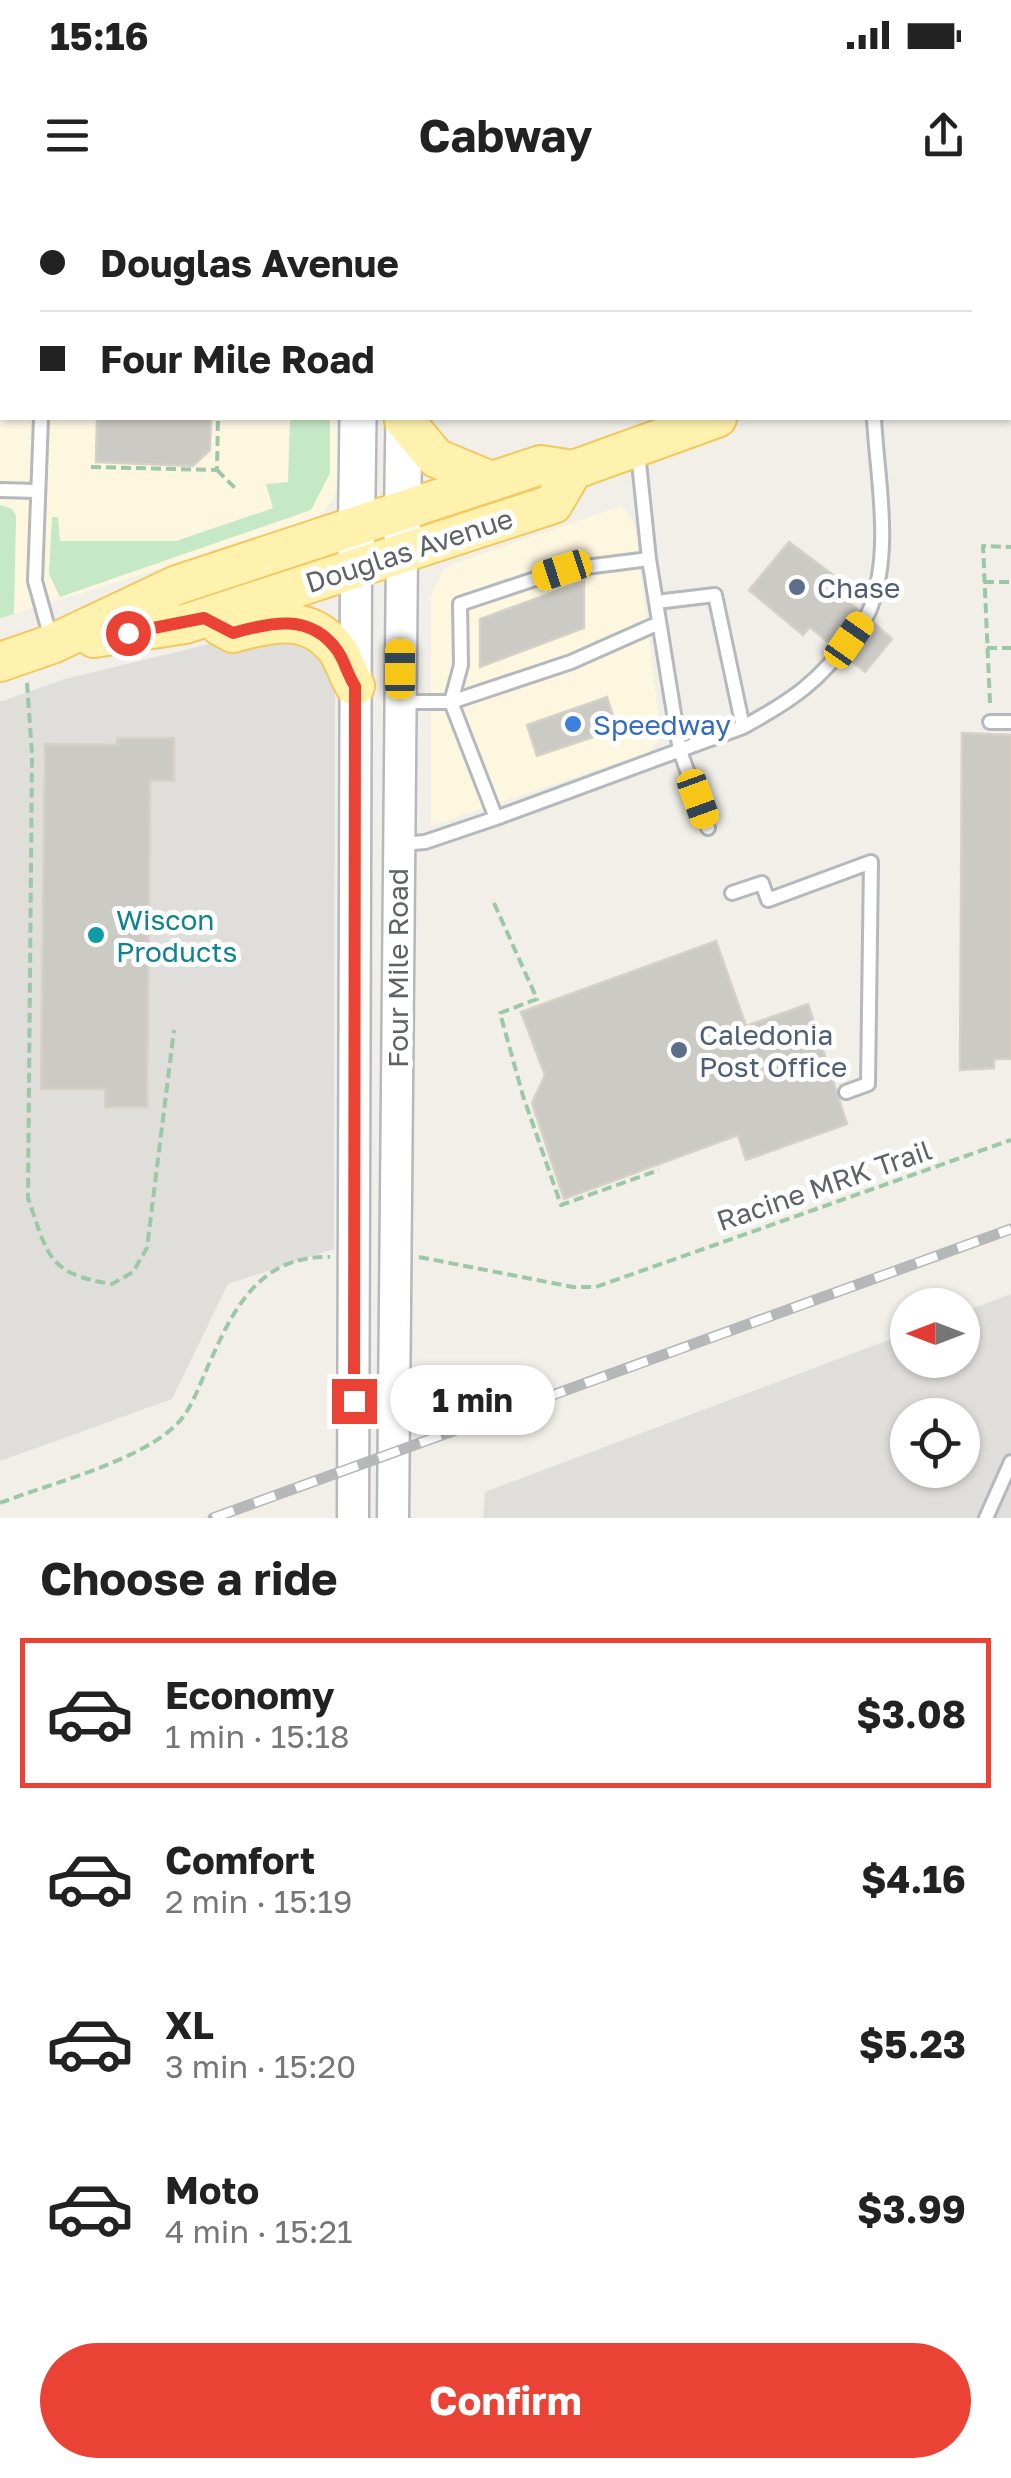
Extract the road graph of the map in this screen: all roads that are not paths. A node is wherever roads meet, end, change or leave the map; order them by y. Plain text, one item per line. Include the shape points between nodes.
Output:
1 (41, 420) edge
2 (358, 420) edge
3 (404, 420) edge
4 (405, 420) edge
5 (710, 420) edge
6 (874, 420) edge
7 (637, 446) junction
8 (572, 470) junction
9 (491, 481) junction
10 (0, 490) edge
11 (37, 491) junction
12 (402, 510) junction
13 (356, 526) junction
14 (402, 552) junction
15 (649, 558) junction
16 (356, 566) junction
17 (656, 602) junction
18 (204, 618) junction
19 (659, 623) junction
20 (25, 654) edge
21 (355, 686) junction
22 (400, 702) junction
23 (451, 702) junction
24 (990, 722) road end
25 (1011, 722) edge
26 (743, 727) junction
27 (680, 751) junction
28 (496, 818) junction
29 (708, 828) dead end
30 (398, 844) junction
31 (732, 893) dead end
32 (846, 1092) dead end
33 (1011, 1462) edge
34 (353, 1518) edge
35 (392, 1518) edge
36 (986, 1518) edge

1 - 11 lane
2 - 13 main road, Four Mile Road
3 - 12 main road, Four Mile Road
4 - 9 main road via 436,458
5 - 7 main road, Douglas Avenue
6 - 26 lane via 880,513 870,610 828,670 792,701
7 - 8 main road, Douglas Avenue
7 - 15 lane
8 - 9 main road, Douglas Avenue via 541,465
8 - 14 main road, Douglas Avenue via 553,504
9 - 12 main road, Douglas Avenue
10 - 11 lane
11 - 20 lane
12 - 13 main road, Douglas Avenue
12 - 14 main road, Four Mile Road
13 - 16 main road, Four Mile Road
13 - 20 main road, Douglas Avenue via 176,585
14 - 16 main road, Douglas Avenue
14 - 22 street, Four Mile Road
15 - 17 lane
15 - 23 lane via 562,570 460,604 461,665
16 - 18 main road, Douglas Avenue
16 - 21 street, Four Mile Road
17 - 19 lane
17 - 26 lane via 714,595
18 - 20 main road, Douglas Avenue
18 - 21 main road via 233,633 274,622 304,625 330,642
19 - 23 lane via 571,662
19 - 27 lane
21 - 34 street, Four Mile Road
22 - 23 lane
22 - 30 street, Four Mile Road
23 - 28 lane
24 - 25 lane
26 - 27 lane
27 - 28 lane
27 - 29 lane
28 - 30 lane
30 - 35 street, Four Mile Road
31 - 32 lane via 762,883 768,900 872,862 868,1084
33 - 36 lane

